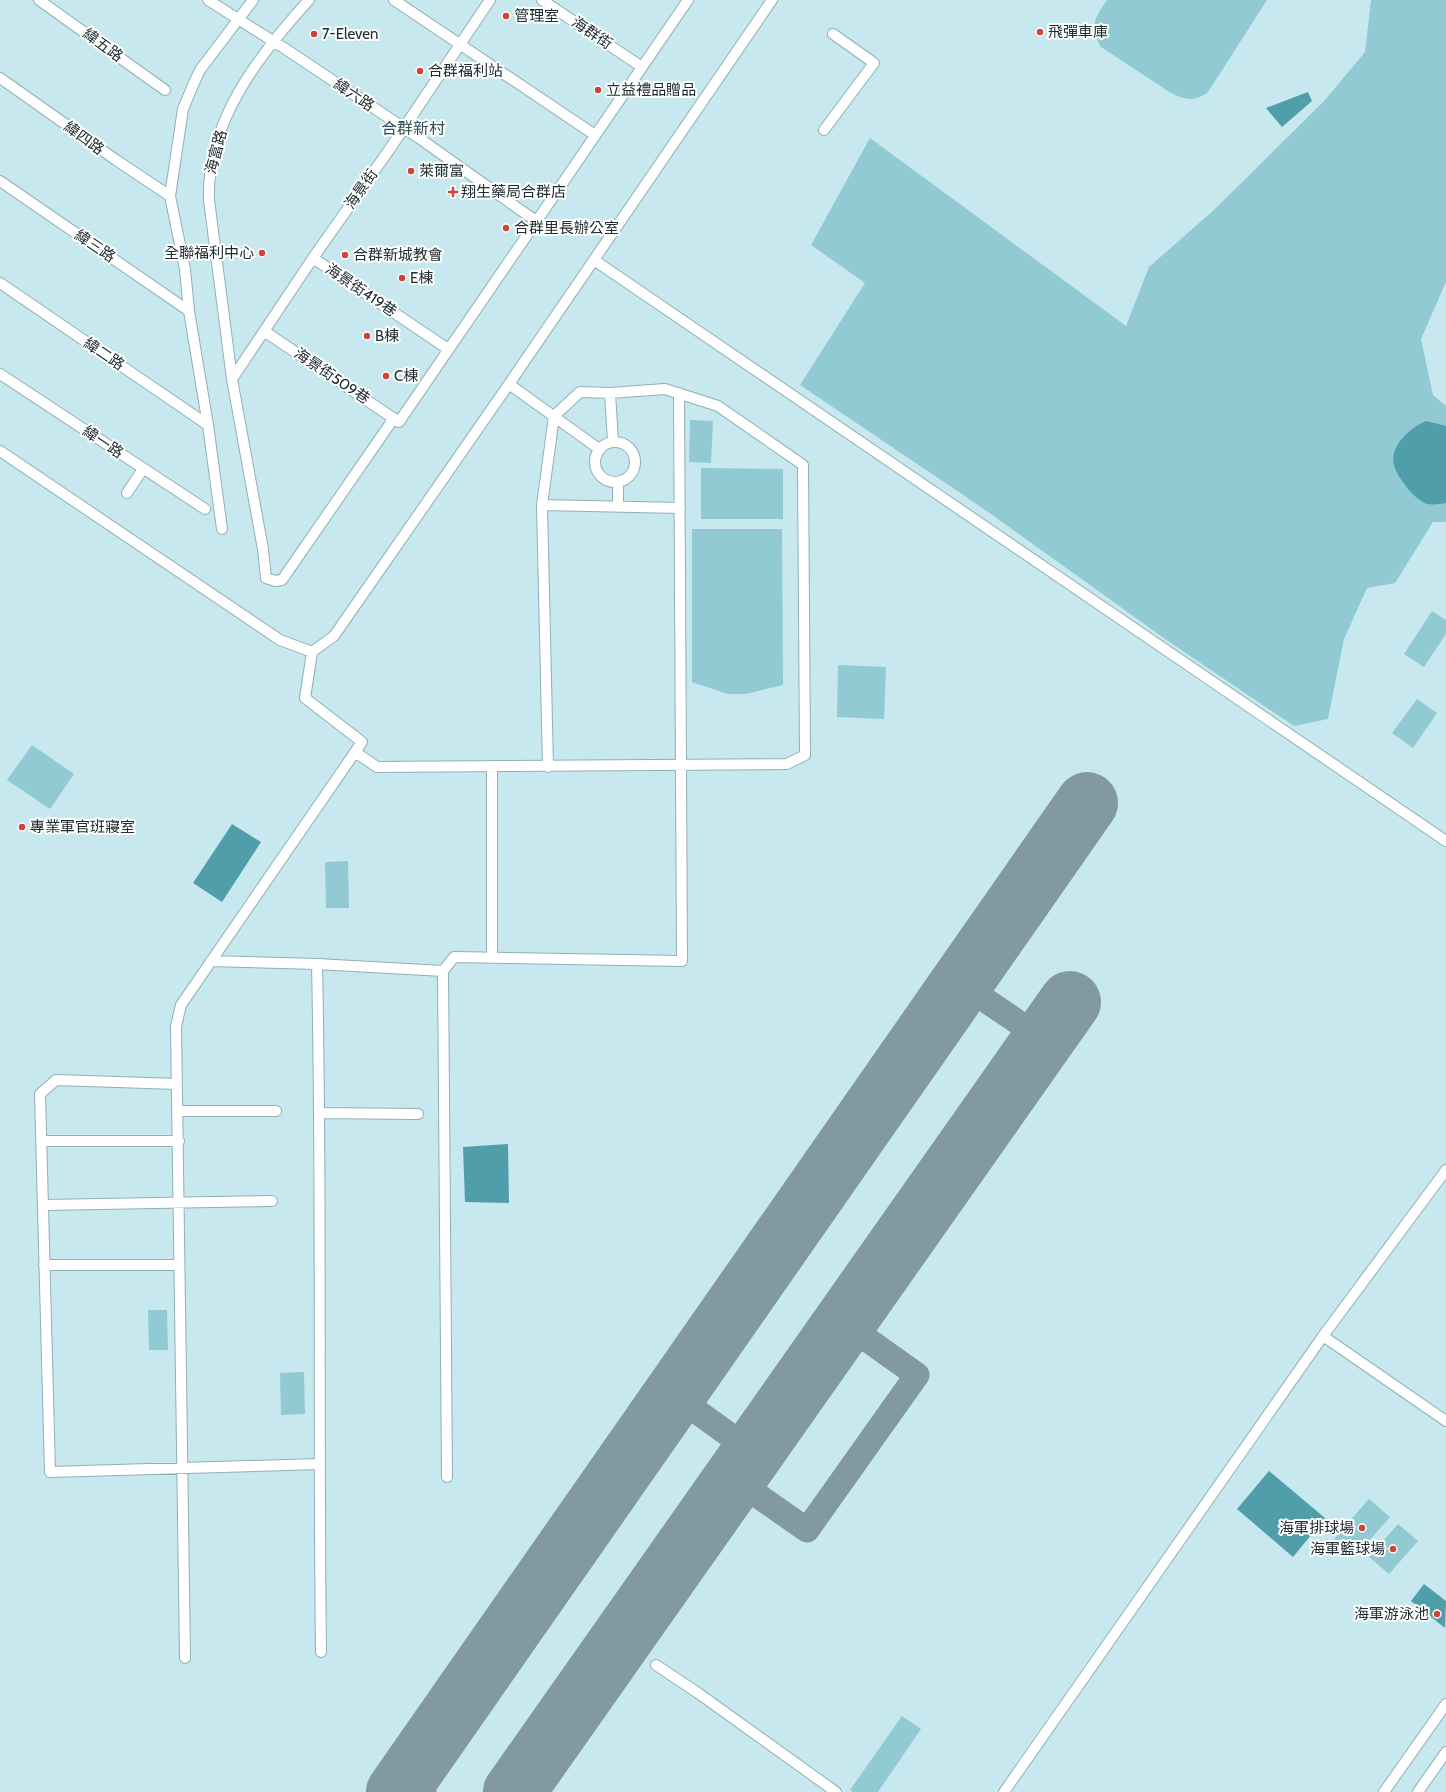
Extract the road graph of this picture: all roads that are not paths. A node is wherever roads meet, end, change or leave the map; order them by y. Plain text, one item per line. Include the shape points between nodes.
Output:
1 (39, 0) edge
2 (208, 0) edge
3 (253, 0) edge
4 (309, 0) edge
5 (394, 0) edge
6 (490, 0) edge
7 (542, 0) edge
8 (688, 0) edge
9 (772, 0) edge
10 (238, 20) junction
11 (833, 34) dead end
12 (273, 41) junction
13 (460, 45) junction
14 (642, 67) junction
15 (0, 78) edge
16 (165, 90) dead end
17 (404, 128) junction
18 (824, 130) dead end
19 (595, 135) junction
20 (0, 181) edge
21 (170, 196) junction
22 (536, 221) junction
23 (313, 258) junction
24 (594, 260) junction
25 (0, 283) edge
26 (190, 311) junction
27 (264, 331) junction
28 (448, 349) junction
29 (0, 374) edge
30 (232, 379) junction
31 (509, 384) junction
32 (610, 393) junction
33 (679, 393) junction
34 (554, 416) junction
35 (396, 420) junction
36 (208, 425) junction
37 (613, 442) junction
38 (599, 449) junction
39 (0, 451) edge
40 (143, 469) junction
41 (618, 482) junction
42 (127, 493) dead end
43 (542, 505) junction
44 (618, 507) junction
45 (680, 508) junction
46 (205, 509) dead end
47 (222, 529) dead end
48 (312, 652) junction
49 (355, 752) junction
50 (681, 764) junction
51 (492, 766) junction
52 (548, 767) junction
53 (1446, 841) edge
54 (492, 958) junction
55 (211, 961) junction
56 (317, 964) junction
57 (443, 971) junction
58 (177, 1084) junction
59 (177, 1111) junction
60 (276, 1111) dead end
61 (320, 1113) junction
62 (418, 1114) dead end
63 (41, 1141) junction
64 (179, 1141) junction
65 (1446, 1170) edge
66 (272, 1201) dead end
67 (178, 1203) junction
68 (43, 1205) junction
69 (44, 1265) junction
70 (179, 1265) junction
71 (1323, 1336) junction
72 (1446, 1421) edge
73 (319, 1464) junction
74 (182, 1468) junction
75 (447, 1477) dead end
76 (321, 1652) dead end
77 (185, 1658) dead end
78 (656, 1665) dead end
79 (1446, 1704) edge
80 (1446, 1752) edge
81 (836, 1792) edge
82 (1004, 1792) edge
83 (1384, 1792) edge
84 (1418, 1792) edge

1 - 16 street, 緯五路
2 - 10 street, 緯六路
3 - 10 street
4 - 12 street, 海富路
5 - 13 street
6 - 13 street, 海景街
7 - 14 street, 海群街
8 - 14 street
9 - 24 street
10 - 12 street, 緯六路
10 - 21 street via 200,70 183,109
11 - 18 street via 874,63
12 - 17 street, 緯六路
12 - 30 street, 海富路 via 245,82 228,115 214,148 210,172 209,200
13 - 17 street, 海景街
13 - 19 street
14 - 19 street
15 - 21 street, 緯四路
17 - 22 street, 緯六路
17 - 23 street, 海景街
19 - 22 street
20 - 26 street, 緯三路
21 - 26 street via 185,269
22 - 28 street
23 - 27 street, 海景街
23 - 28 street, 海景街419巷
24 - 31 street
24 - 53 street
25 - 36 street, 緯二路
26 - 36 street
27 - 30 street, 海景街
27 - 35 street, 海景街509巷
28 - 35 street
29 - 40 street, 緯一路
30 - 35 street, 海富路 via 266,578 275,581 282,580
31 - 34 street
31 - 48 street via 334,636
32 - 33 street via 665,389
32 - 34 street via 580,392
32 - 37 street
33 - 45 street
33 - 50 street via 718,406 803,464 805,754 787,764
34 - 38 street
34 - 43 street
36 - 47 street
37 - 38 street
37 - 41 street via 625,444 630,448 635,460 633,472
38 - 41 street via 596,455 596,468 604,479
39 - 48 street via 280,640
40 - 42 street
40 - 46 street, 緯一路
41 - 44 street
43 - 44 street
43 - 52 street
44 - 45 street
45 - 50 street
48 - 49 street via 305,698 362,742
49 - 51 street via 377,767
49 - 55 street
50 - 52 street
50 - 54 street via 682,961
51 - 52 street
51 - 54 street
54 - 57 street via 454,957
55 - 56 street
55 - 58 street via 181,1005 176,1026
56 - 57 street
56 - 61 street
57 - 75 street
58 - 59 street
58 - 63 street via 56,1080 40,1094
59 - 60 street
59 - 64 street
61 - 62 street
61 - 73 street
63 - 64 street
63 - 68 street
64 - 67 street
65 - 71 street
66 - 67 street
67 - 68 street
67 - 70 street
68 - 69 street
69 - 70 street
69 - 74 street via 50,1472
70 - 74 street
71 - 72 street
71 - 82 street
73 - 74 street
73 - 76 street
74 - 77 street
78 - 81 street
79 - 83 street
80 - 84 street

